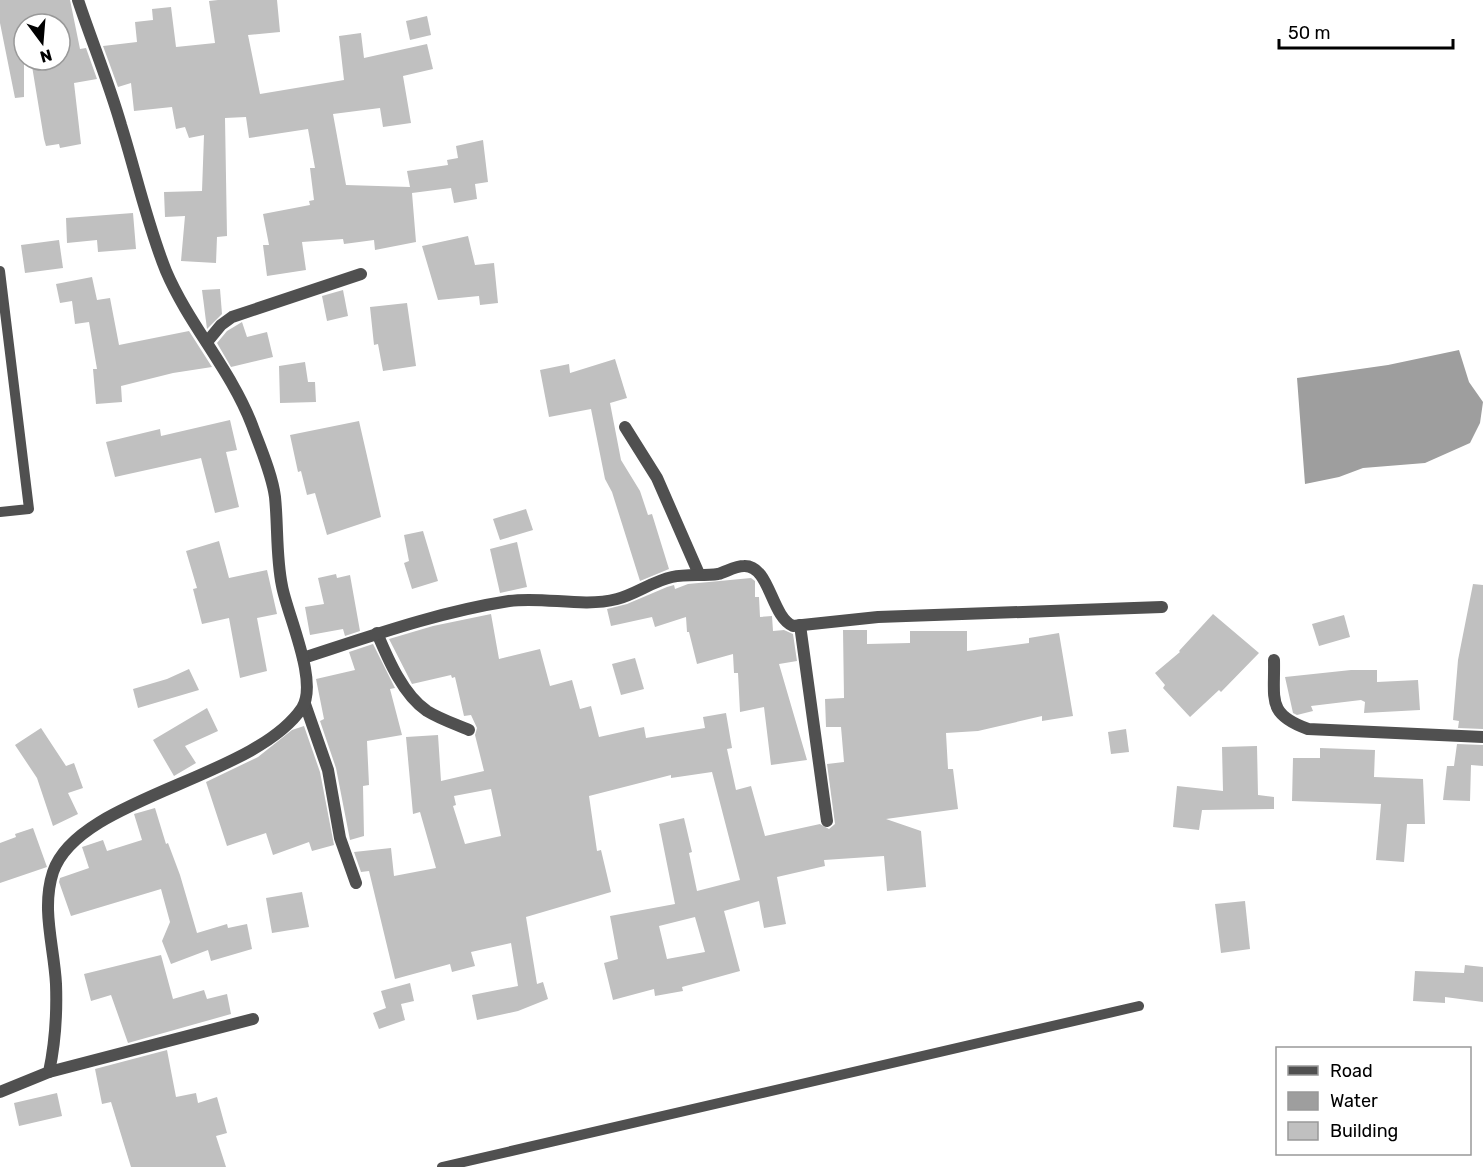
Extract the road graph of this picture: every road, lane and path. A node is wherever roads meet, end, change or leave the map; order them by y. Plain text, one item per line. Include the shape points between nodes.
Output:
1 (78, 0) edge
2 (0, 271) edge
3 (361, 274) dead end
4 (207, 342) junction
5 (624, 427) dead end
6 (0, 512) edge
7 (699, 574) junction
8 (1162, 607) dead end
9 (800, 625) junction
10 (377, 633) junction
11 (303, 658) junction
12 (1274, 660) dead end
13 (305, 704) junction
14 (469, 730) dead end
15 (1483, 736) edge
16 (827, 821) dead end
17 (356, 883) dead end
18 (1138, 1006) dead end
19 (253, 1019) dead end
20 (50, 1072) junction
21 (0, 1092) edge
22 (442, 1167) edge

1 - 4 street via 120,120 166,272
2 - 6 lane via 29,509
3 - 4 street via 232,317
4 - 11 street via 251,423 275,495 282,585
5 - 7 street via 657,478
7 - 9 street via 717,574 744,566 755,570 786,623
7 - 10 street via 672,577 619,598 587,603 510,601
8 - 9 street via 878,617
9 - 16 street
10 - 11 street
10 - 14 street via 414,699 426,710
11 - 13 street
12 - 15 street via 1276,706 1280,715 1308,729
13 - 17 street via 328,770 340,838
13 - 20 street via 291,722 258,744 169,791 117,813 82,833 65,850 53,871 46,912 56,987
18 - 22 lane
19 - 20 street
20 - 21 street

